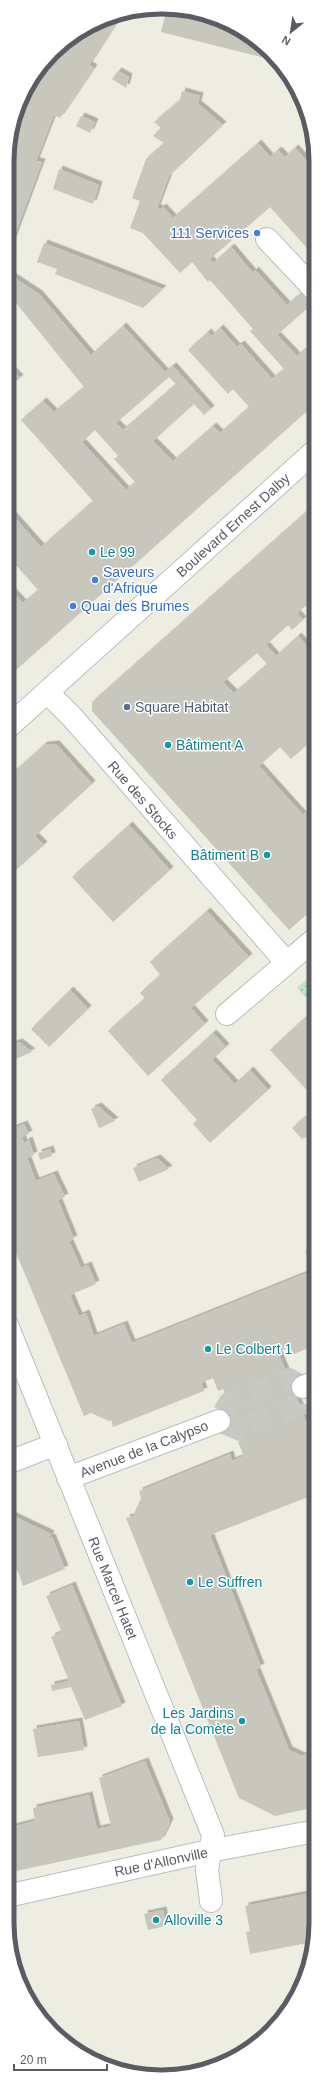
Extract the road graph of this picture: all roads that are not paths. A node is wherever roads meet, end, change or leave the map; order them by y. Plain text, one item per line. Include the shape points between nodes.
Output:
1 (267, 239) dead end
2 (309, 284) edge
3 (309, 456) edge
4 (47, 692) junction
5 (14, 722) edge
6 (309, 944) edge
7 (287, 962) junction
8 (227, 1014) dead end
9 (14, 1342) edge
10 (219, 1421) dead end
11 (56, 1444) junction
12 (14, 1460) edge
13 (68, 1478) junction
14 (309, 1832) edge
15 (210, 1851) junction
16 (14, 1894) edge
17 (211, 1901) dead end

1 - 2 street
3 - 4 street, Boulevard Ernest Dalby
4 - 5 street, Boulevard Ernest Dalby
4 - 7 street, Rue des Stocks via 72,717
6 - 7 street
7 - 8 street
9 - 11 street, Rue Marcel Hatet
10 - 13 street, Avenue de la Calypso
11 - 12 street
11 - 13 street, Rue Marcel Hatet
13 - 15 street, Rue Marcel Hatet via 213,1836
14 - 15 street, Rue d'Allonville
15 - 16 street, Rue d'Allonville
15 - 17 street, Rue Marcel Hatet via 207,1870

